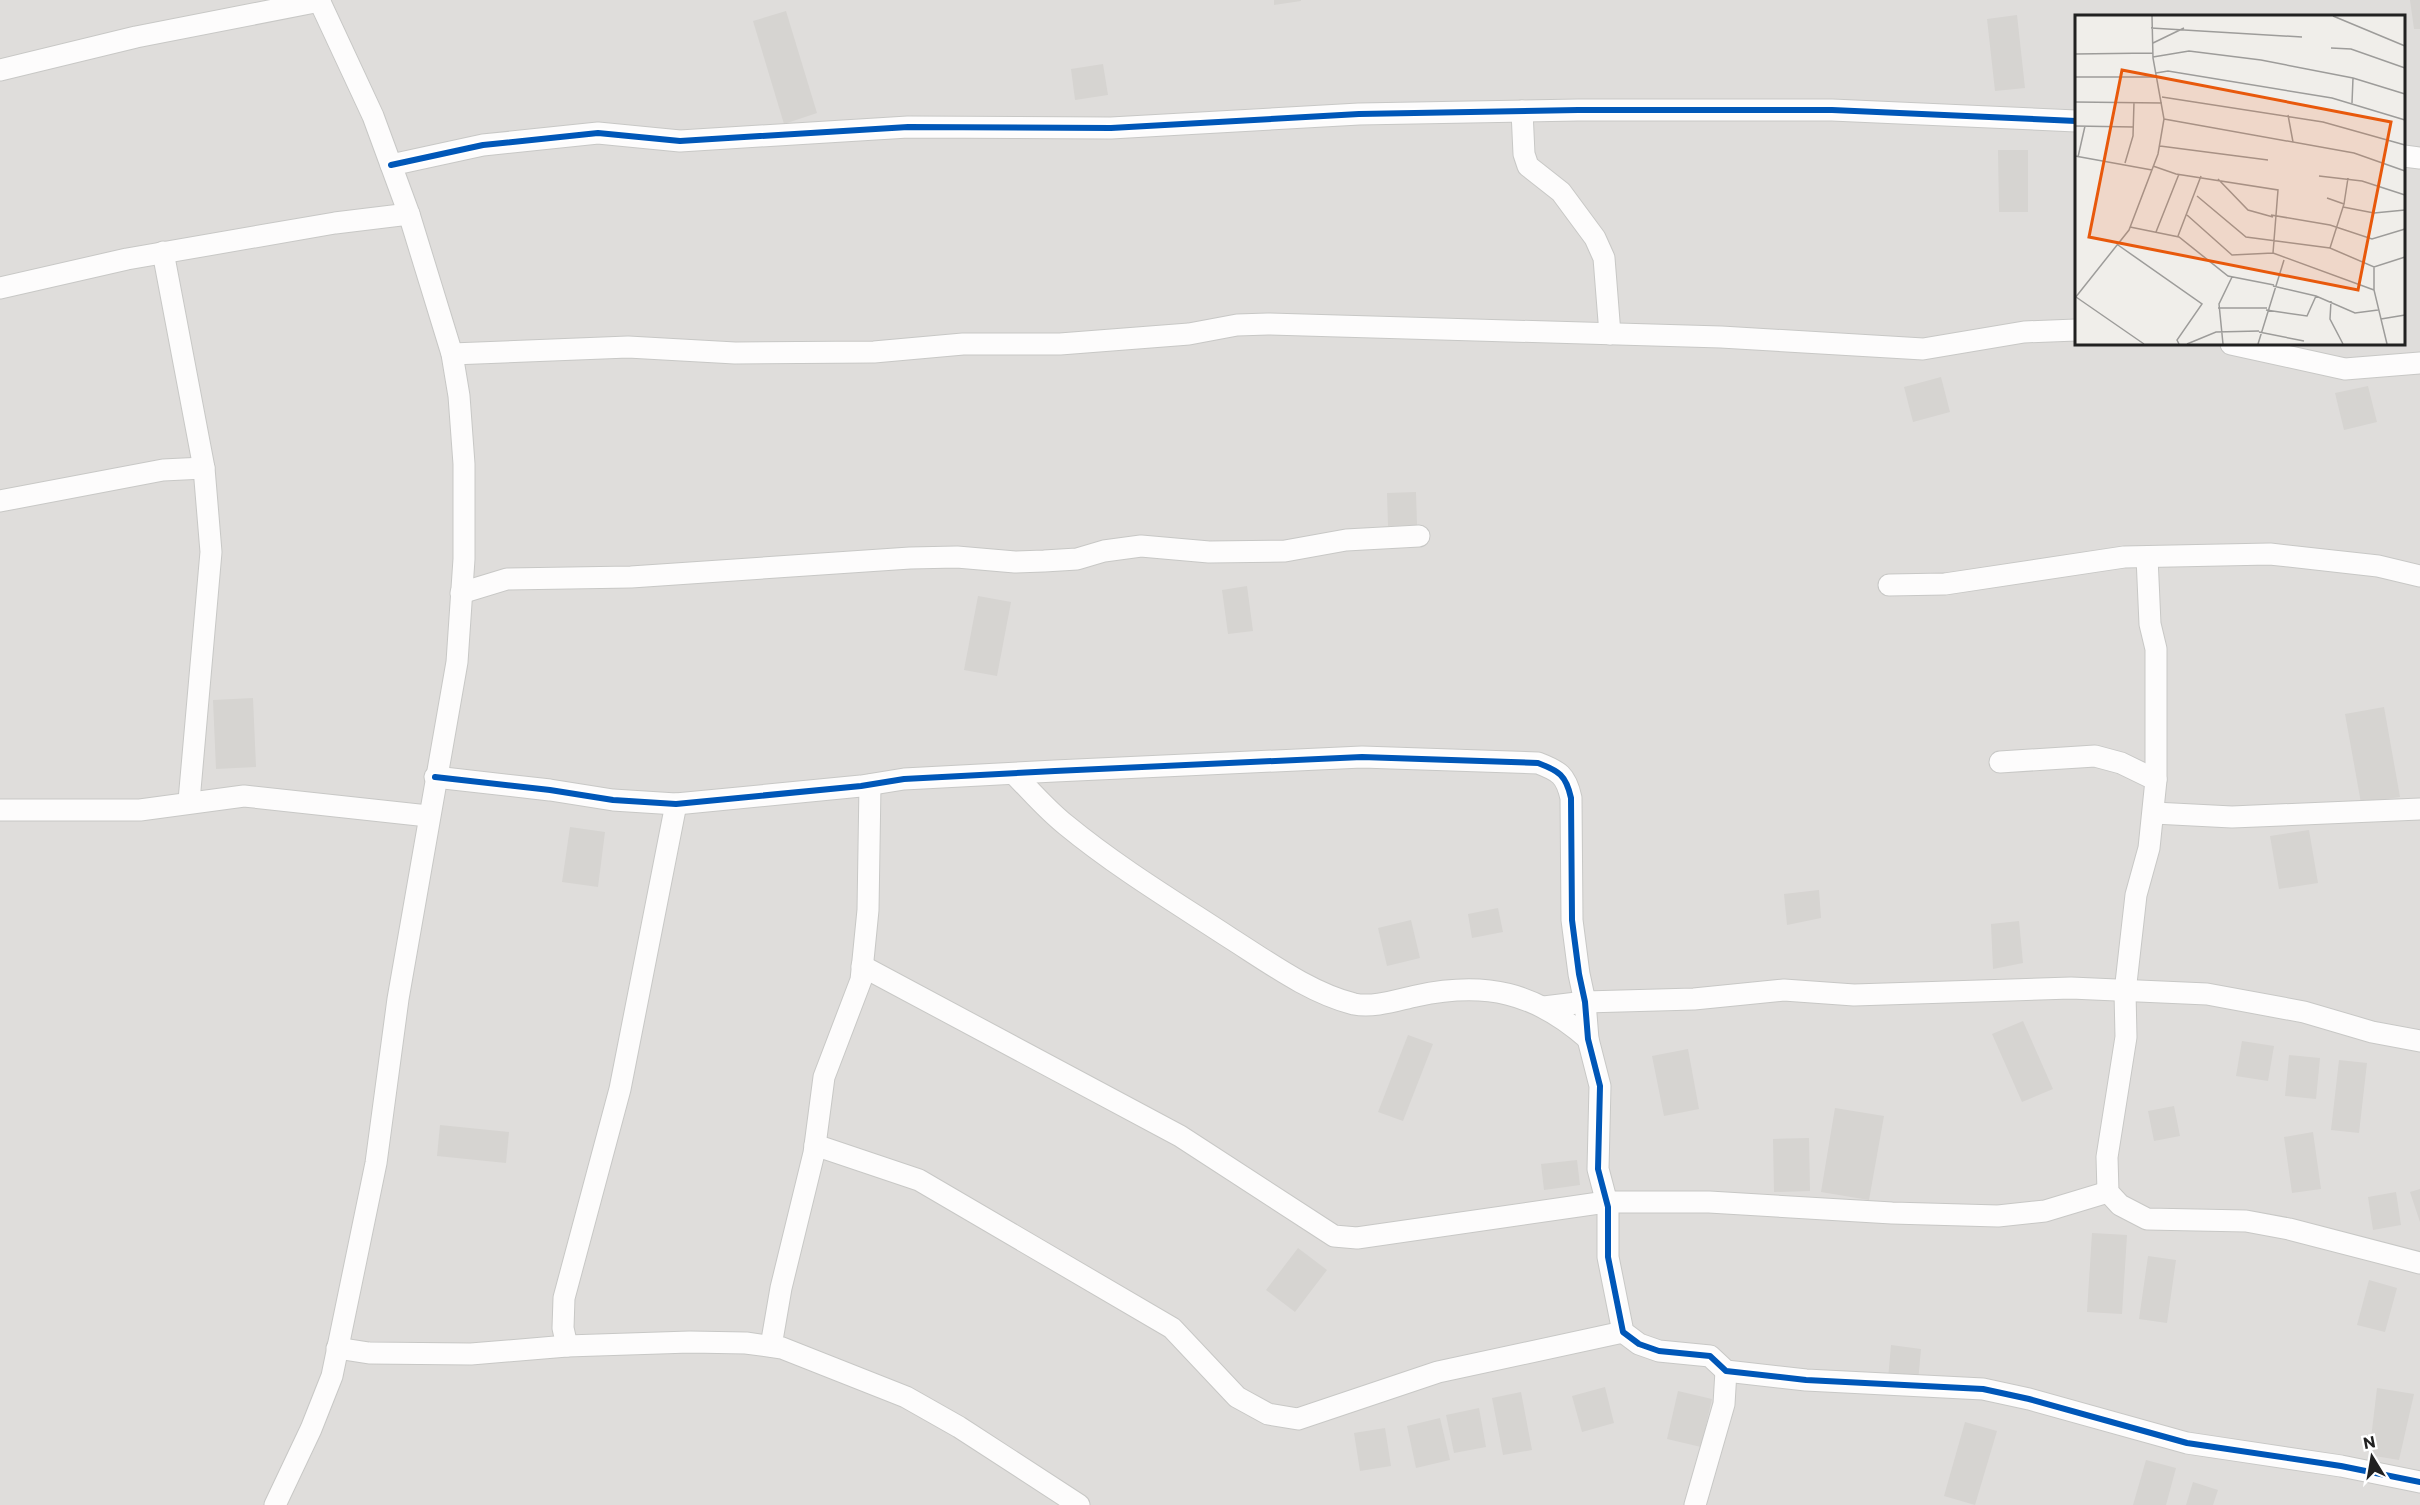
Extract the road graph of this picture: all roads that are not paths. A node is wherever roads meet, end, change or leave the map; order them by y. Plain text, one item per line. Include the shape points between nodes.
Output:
1 (320, 1) edge
2 (0, 70) edge
3 (1522, 111) junction
4 (2075, 121) edge
5 (2405, 156) edge
6 (2420, 158) edge
7 (391, 165) junction
8 (409, 214) junction
9 (163, 252) junction
10 (0, 288) edge
11 (2075, 330) edge
12 (1610, 334) junction
13 (2236, 345) edge
14 (452, 354) junction
15 (2420, 363) edge
16 (204, 468) junction
17 (0, 501) edge
18 (1419, 536) dead end
19 (2147, 557) junction
20 (2420, 576) edge
21 (1888, 585) dead end
22 (461, 593) junction
23 (2000, 762) dead end
24 (1014, 774) junction
25 (435, 777) junction
26 (2156, 780) junction
27 (870, 785) junction
28 (189, 801) junction
29 (676, 804) junction
30 (2420, 809) edge
31 (0, 810) edge
32 (2154, 813) junction
33 (428, 816) junction
34 (862, 966) junction
35 (2125, 992) junction
36 (1585, 1002) junction
37 (1544, 1007) junction
38 (1588, 1039) junction
39 (2420, 1041) edge
40 (815, 1145) junction
41 (2108, 1192) junction
42 (1606, 1202) junction
43 (2420, 1263) edge
44 (1623, 1332) junction
45 (567, 1346) junction
46 (771, 1346) junction
47 (337, 1348) junction
48 (1726, 1371) junction
49 (2420, 1482) edge
50 (274, 1505) edge
51 (1079, 1505) edge
52 (1695, 1505) edge

1 - 2 street via 136,37
1 - 7 street
3 - 4 street via 1832,110
3 - 7 street via 1313,116 1111,128 908,128 680,141 598,133 483,145
3 - 12 street via 1528,166 1561,192 1595,238 1604,258
5 - 6 street
7 - 8 street
8 - 9 street
8 - 14 street
9 - 10 street
9 - 16 street
11 - 12 street via 2024,332 1923,349
12 - 14 street via 1258,324 1189,334 1060,344 963,344 874,352 735,353 628,347
13 - 15 street via 2344,369
14 - 22 street via 464,464
16 - 17 street via 164,470
16 - 28 street via 211,552
18 - 22 street via 1346,540 1285,551 1209,552 1141,546 1077,559 1044,561 910,558 631,577 507,579
19 - 20 street via 2270,554 2378,566
19 - 21 street via 2124,557 1945,584
19 - 26 street via 2150,624 2156,649
22 - 25 street via 457,662
23 - 26 street via 2095,756 2121,763
24 - 27 street via 904,779
24 - 36 street via 1362,757 1538,763 1559,771 1567,781 1570,798 1572,920
24 - 37 street via 1065,824 1129,872 1259,957 1329,996 1356,1004 1376,1004 1469,988 1510,993
25 - 29 street via 613,800
25 - 33 street
26 - 32 street
27 - 29 street
27 - 34 street via 868,910
28 - 31 street via 140,810
28 - 33 street via 244,796
29 - 45 street via 620,1089 564,1298
30 - 32 street via 2232,817
32 - 35 street via 2136,895
33 - 47 street via 376,1163
34 - 40 street via 861,980 824,1077
34 - 42 street via 1180,1136 1334,1236 1357,1238
35 - 36 street via 2022,988 1854,994 1784,990 1694,999
35 - 39 street via 2207,994 2304,1012
35 - 41 street via 2126,1037 2107,1157
36 - 37 street
36 - 38 street
37 - 38 street
38 - 42 street via 1600,1086 1598,1169
40 - 44 street via 919,1180 1172,1328 1229,1389 1268,1414 1299,1419 1438,1372
40 - 46 street
41 - 42 street via 2045,1211 1998,1216 1892,1214 1709,1202
41 - 43 street via 2120,1205 2147,1219 2246,1221 2289,1228
42 - 44 street via 1608,1257
44 - 48 street via 1639,1344 1659,1351 1710,1356
45 - 46 street via 690,1342
45 - 47 street via 471,1354 369,1353
46 - 51 street via 827,1363 906,1396
47 - 50 street via 332,1376 311,1429
48 - 49 street via 1806,1380 1983,1389 2187,1443
48 - 52 street via 1724,1404

